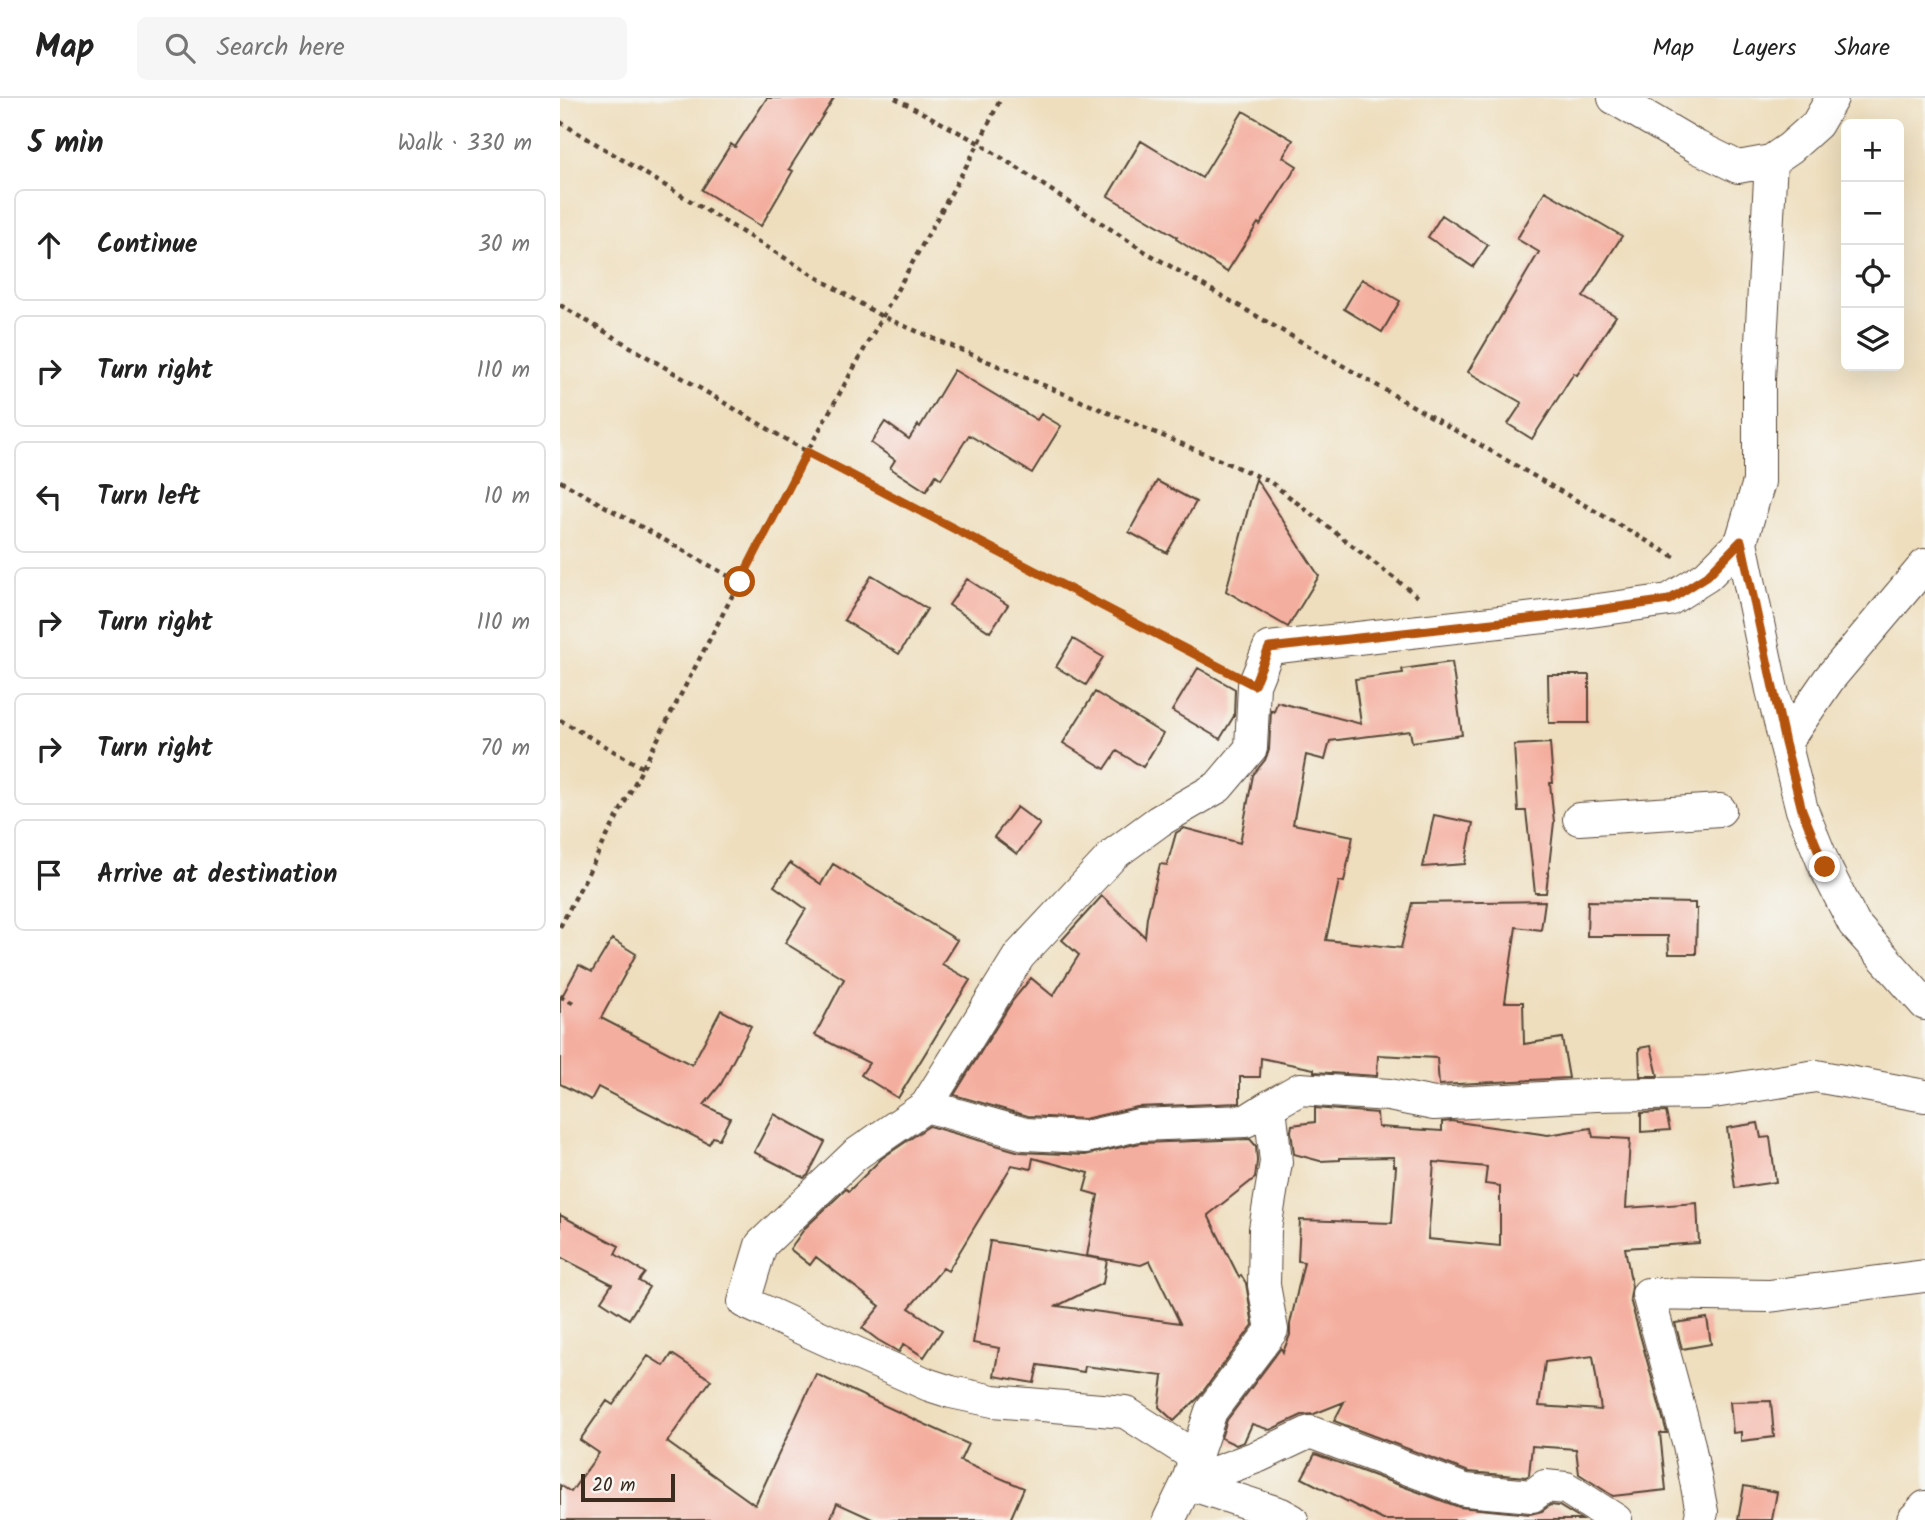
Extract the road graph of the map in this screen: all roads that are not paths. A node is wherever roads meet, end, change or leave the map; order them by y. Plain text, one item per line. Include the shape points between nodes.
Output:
1 (1614, 98) edge
2 (1832, 98) edge
3 (1771, 161) junction
4 (1741, 541) junction
5 (1925, 565) edge
6 (1785, 743) junction
7 (1720, 810) dead end
8 (1579, 819) dead end
9 (1925, 1004) edge
10 (1925, 1096) edge
11 (926, 1106) junction
12 (1270, 1106) junction
13 (1925, 1276) edge
14 (1192, 1470) junction
15 (1925, 1507) edge
16 (1169, 1520) edge
17 (1292, 1520) edge
18 (1616, 1520) edge
19 (1700, 1520) edge
20 (1913, 1520) edge

1 - 3 street via 1738,167
2 - 3 street via 1817,124
3 - 4 street via 1759,379 1759,482
4 - 6 street
4 - 11 street via 1707,576 1669,600 1269,648 1254,685 1251,748 1218,787 1114,854 1019,956
5 - 6 street via 1829,679
6 - 9 street via 1802,810 1854,924
7 - 8 street
10 - 12 street via 1816,1076 1707,1093 1434,1104 1389,1095 1300,1089
11 - 12 street via 1025,1134 1086,1137 1138,1125 1246,1121
11 - 14 street via 855,1155 761,1245 744,1302 951,1392 993,1401 1125,1412
12 - 14 street via 1276,1162 1265,1229 1264,1285 1272,1330 1211,1411
13 - 19 street via 1769,1296 1647,1294 1689,1445
14 - 16 street
14 - 17 street
14 - 18 street via 1259,1456 1310,1432 1465,1490 1532,1496 1545,1486 1566,1488
15 - 20 street

